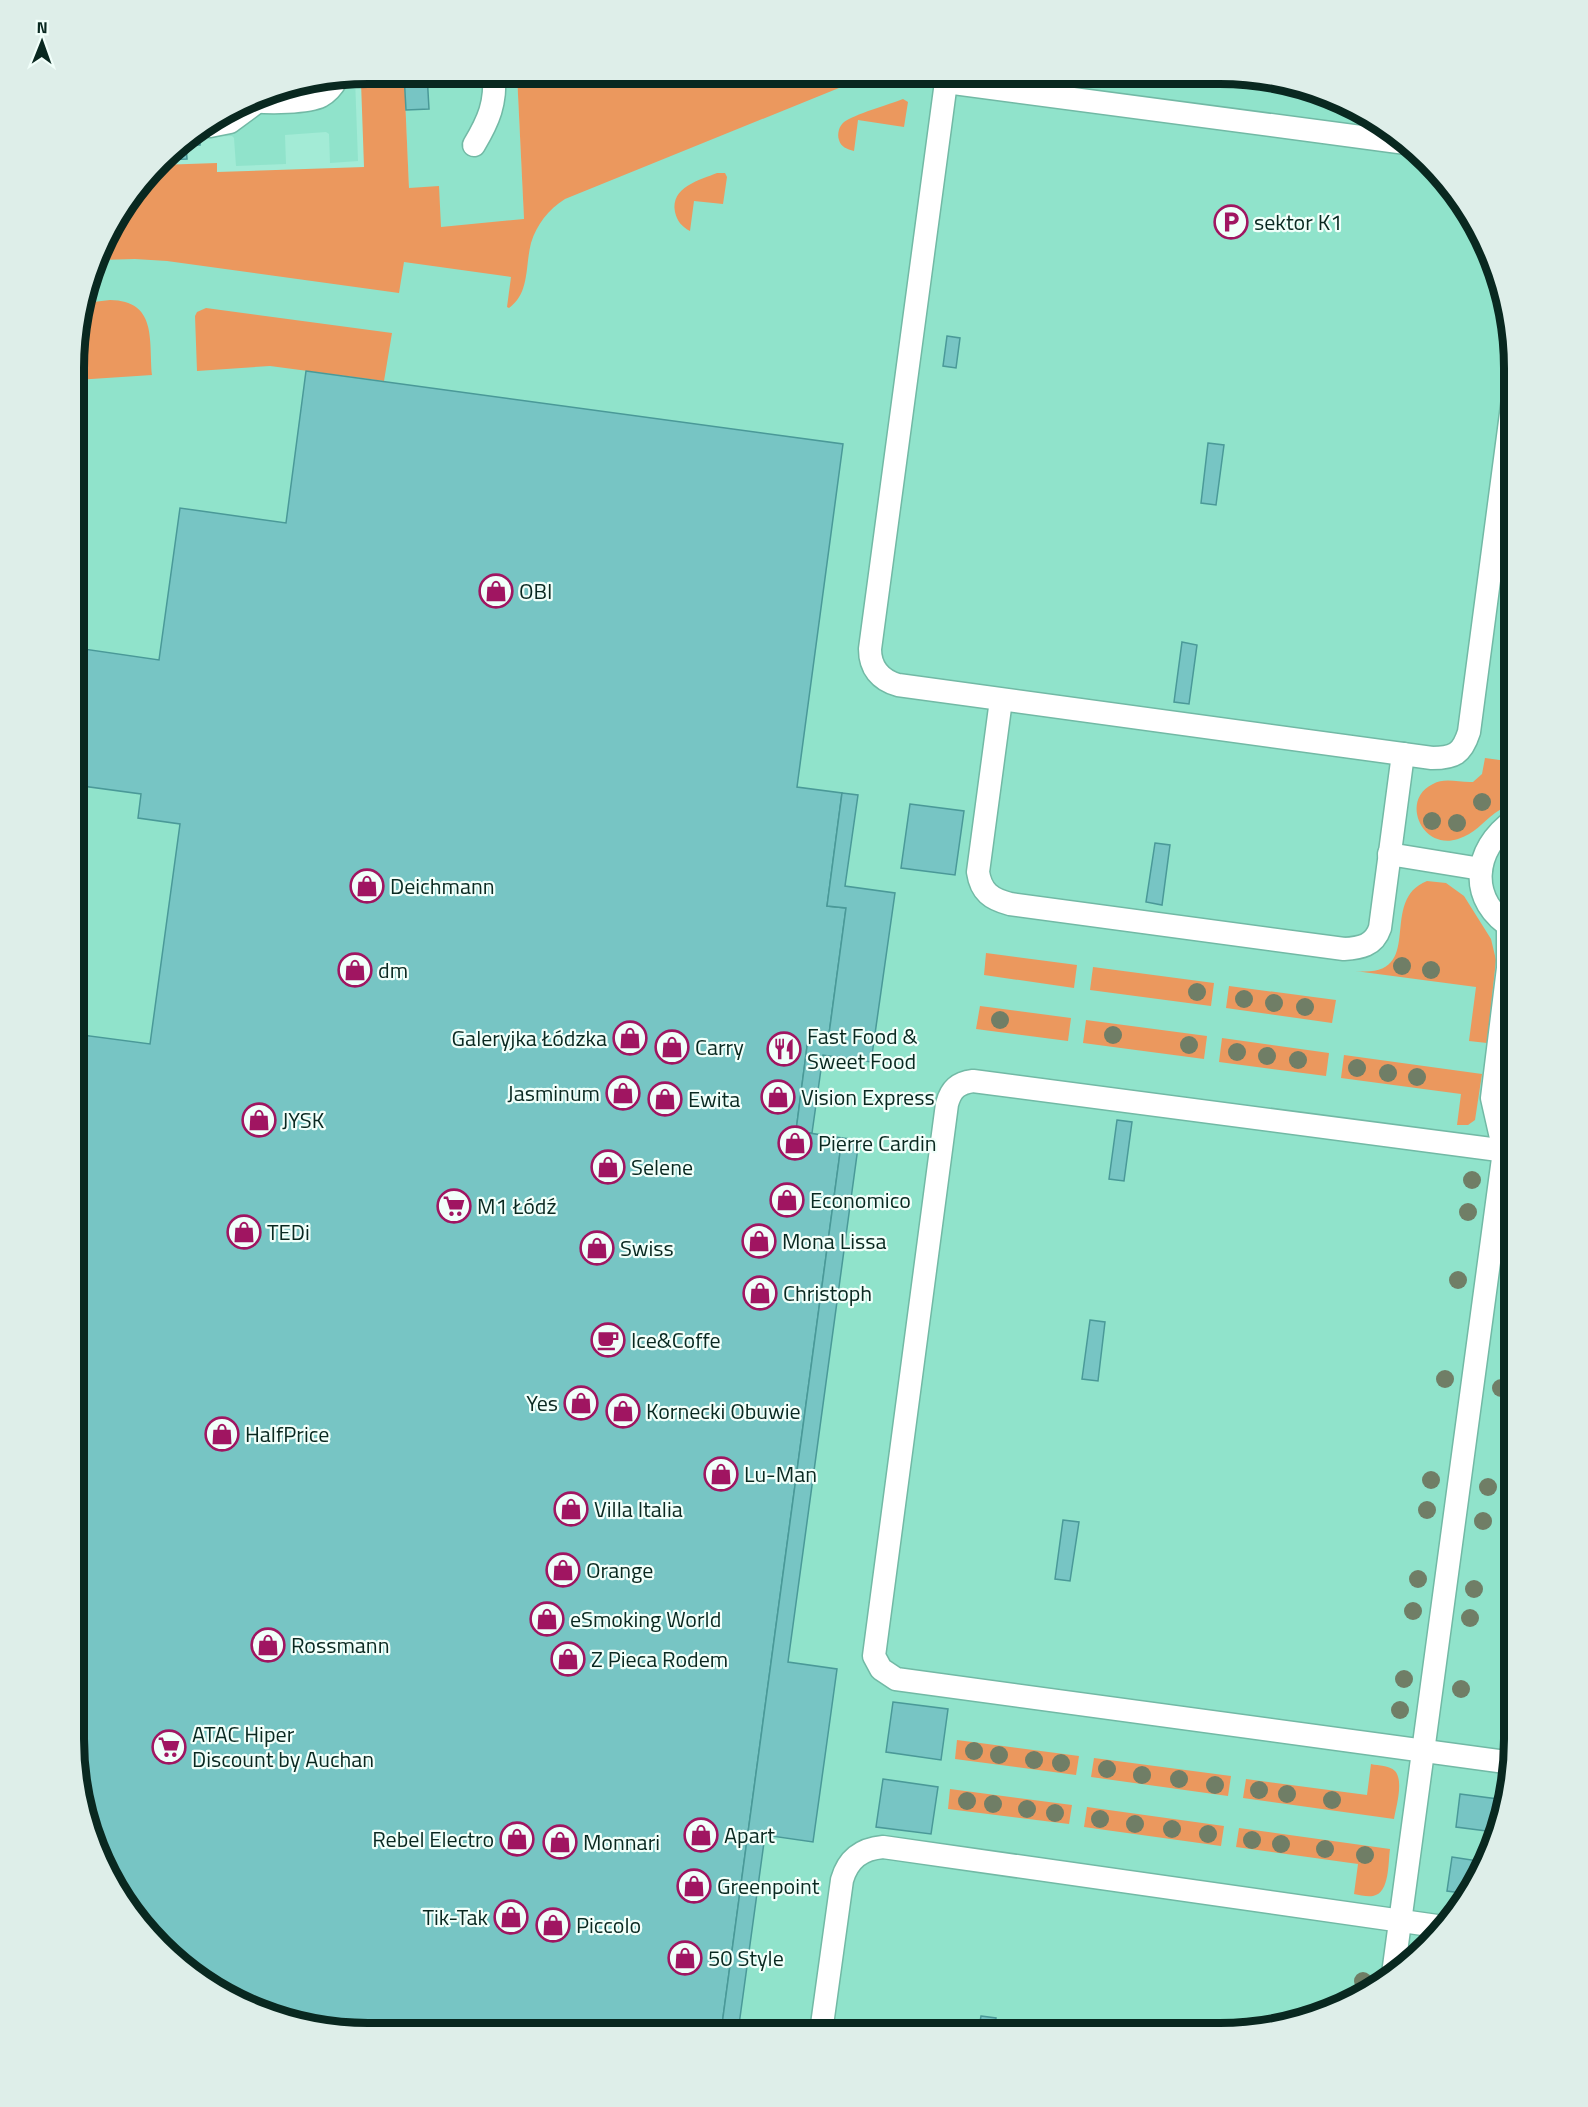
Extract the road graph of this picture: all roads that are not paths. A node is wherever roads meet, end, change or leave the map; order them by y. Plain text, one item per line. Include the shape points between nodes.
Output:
1 (494, 84) edge
2 (946, 84) edge
3 (961, 84) edge
4 (333, 86) edge
5 (273, 101) edge
6 (238, 115) edge
7 (224, 123) edge
8 (1390, 141) edge
9 (474, 145) dead end
10 (1504, 488) edge
11 (1000, 700) junction
12 (1403, 754) junction
13 (1504, 827) edge
14 (1389, 854) junction
15 (1481, 870) junction
16 (1504, 922) edge
17 (1504, 1000) edge
18 (1504, 1128) edge
19 (1504, 1144) edge
20 (1504, 1193) edge
21 (1423, 1751) junction
22 (1503, 1762) edge
23 (1400, 1921) junction
24 (1434, 1926) edge
25 (1394, 1963) edge
26 (822, 2023) edge

1 - 9 lane via 488,121
2 - 11 lane via 870,659 880,677 888,682
3 - 8 lane
4 - 5 lane via 308,100
6 - 7 lane
10 - 12 lane via 1466,742 1453,756 1443,758
11 - 12 lane
11 - 14 lane via 978,872 984,891 1000,901 1354,948 1377,937
12 - 14 lane
13 - 15 lane via 1491,842
14 - 15 lane
15 - 16 lane via 1490,908
17 - 18 lane via 1492,1098
19 - 21 lane via 973,1081 958,1085 947,1104 906,1399 874,1648 876,1663 888,1675 905,1681
20 - 21 lane
21 - 22 lane
21 - 23 lane
23 - 24 lane
23 - 25 lane
23 - 26 lane via 870,1848 853,1859 842,1880

